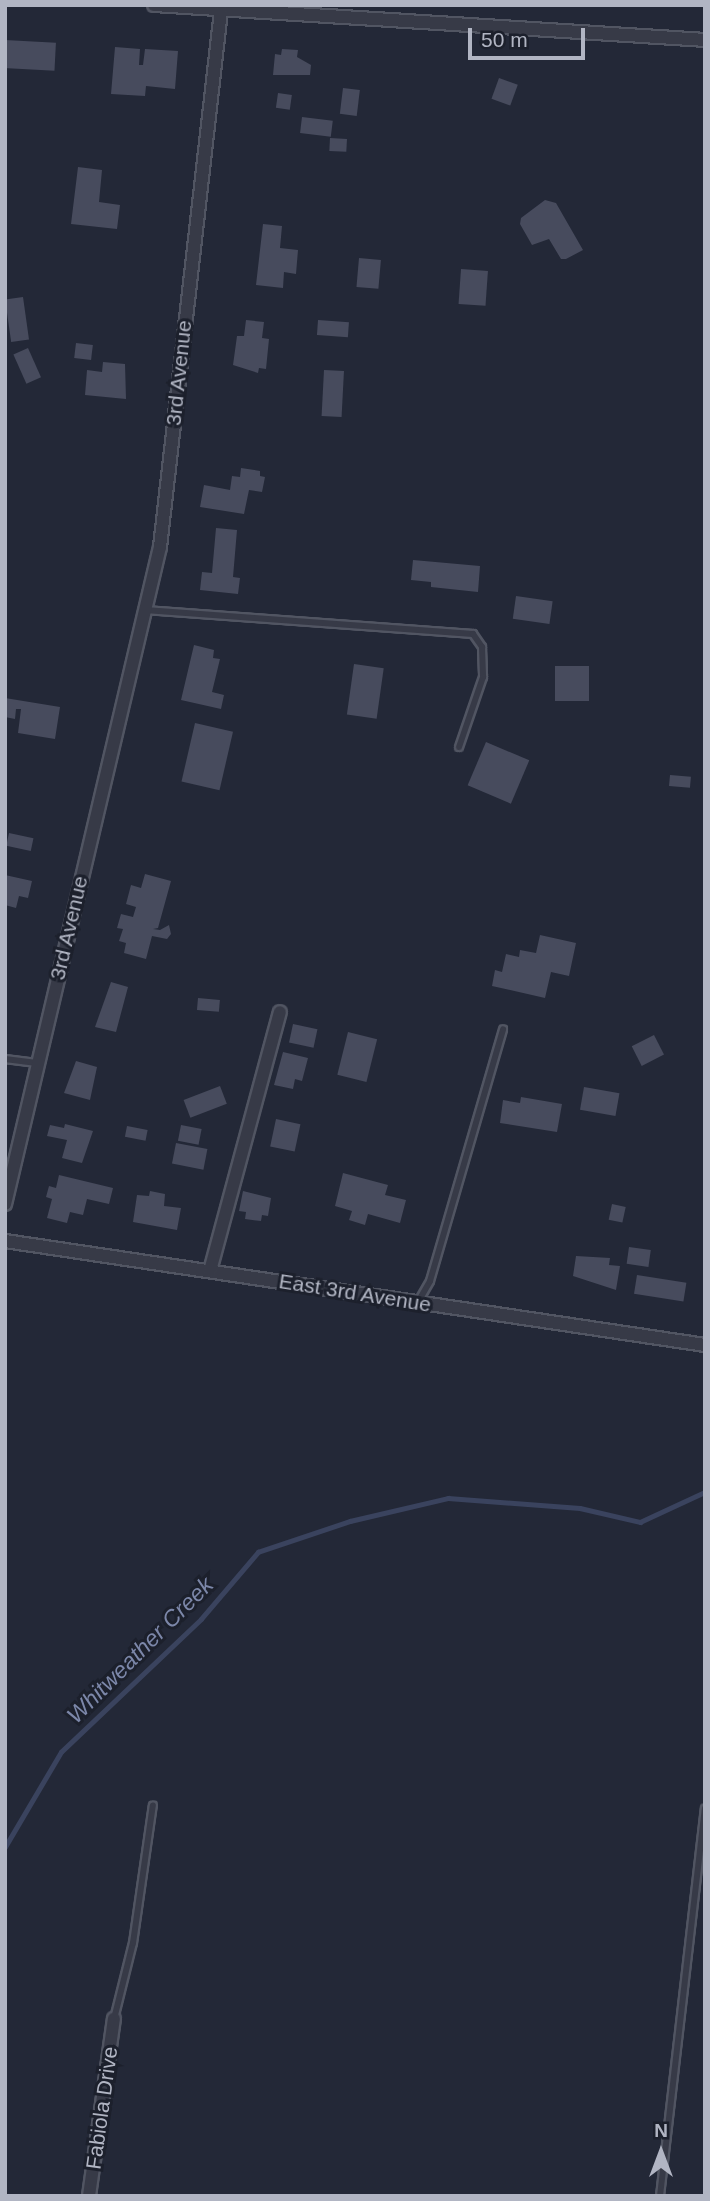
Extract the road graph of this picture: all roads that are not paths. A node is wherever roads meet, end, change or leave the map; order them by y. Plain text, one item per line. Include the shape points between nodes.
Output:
1 (154, 5) edge
2 (220, 11) junction
3 (705, 40) edge
4 (145, 610) junction
5 (459, 747) dead end
6 (280, 1012) dead end
7 (503, 1029) dead end
8 (5, 1059) edge
9 (37, 1063) junction
10 (5, 1204) edge
11 (5, 1241) edge
12 (210, 1271) junction
13 (418, 1302) junction
14 (705, 1345) edge
15 (153, 1805) dead end
16 (705, 1809) edge
17 (114, 2020) joint
18 (89, 2196) edge
19 (660, 2196) edge

1 - 2 street
2 - 3 street
2 - 4 street, 3rd Avenue via 160,547
4 - 5 lane via 473,634 482,647 483,677
4 - 9 street, 3rd Avenue
6 - 12 street
7 - 13 lane via 430,1281
8 - 9 lane
9 - 10 street, 3rd Avenue
11 - 12 street, East 3rd Avenue
12 - 13 street, East 3rd Avenue
13 - 14 street, East 3rd Avenue
15 - 17 lane via 133,1943
16 - 19 lane
17 - 18 street, Fabiola Drive

